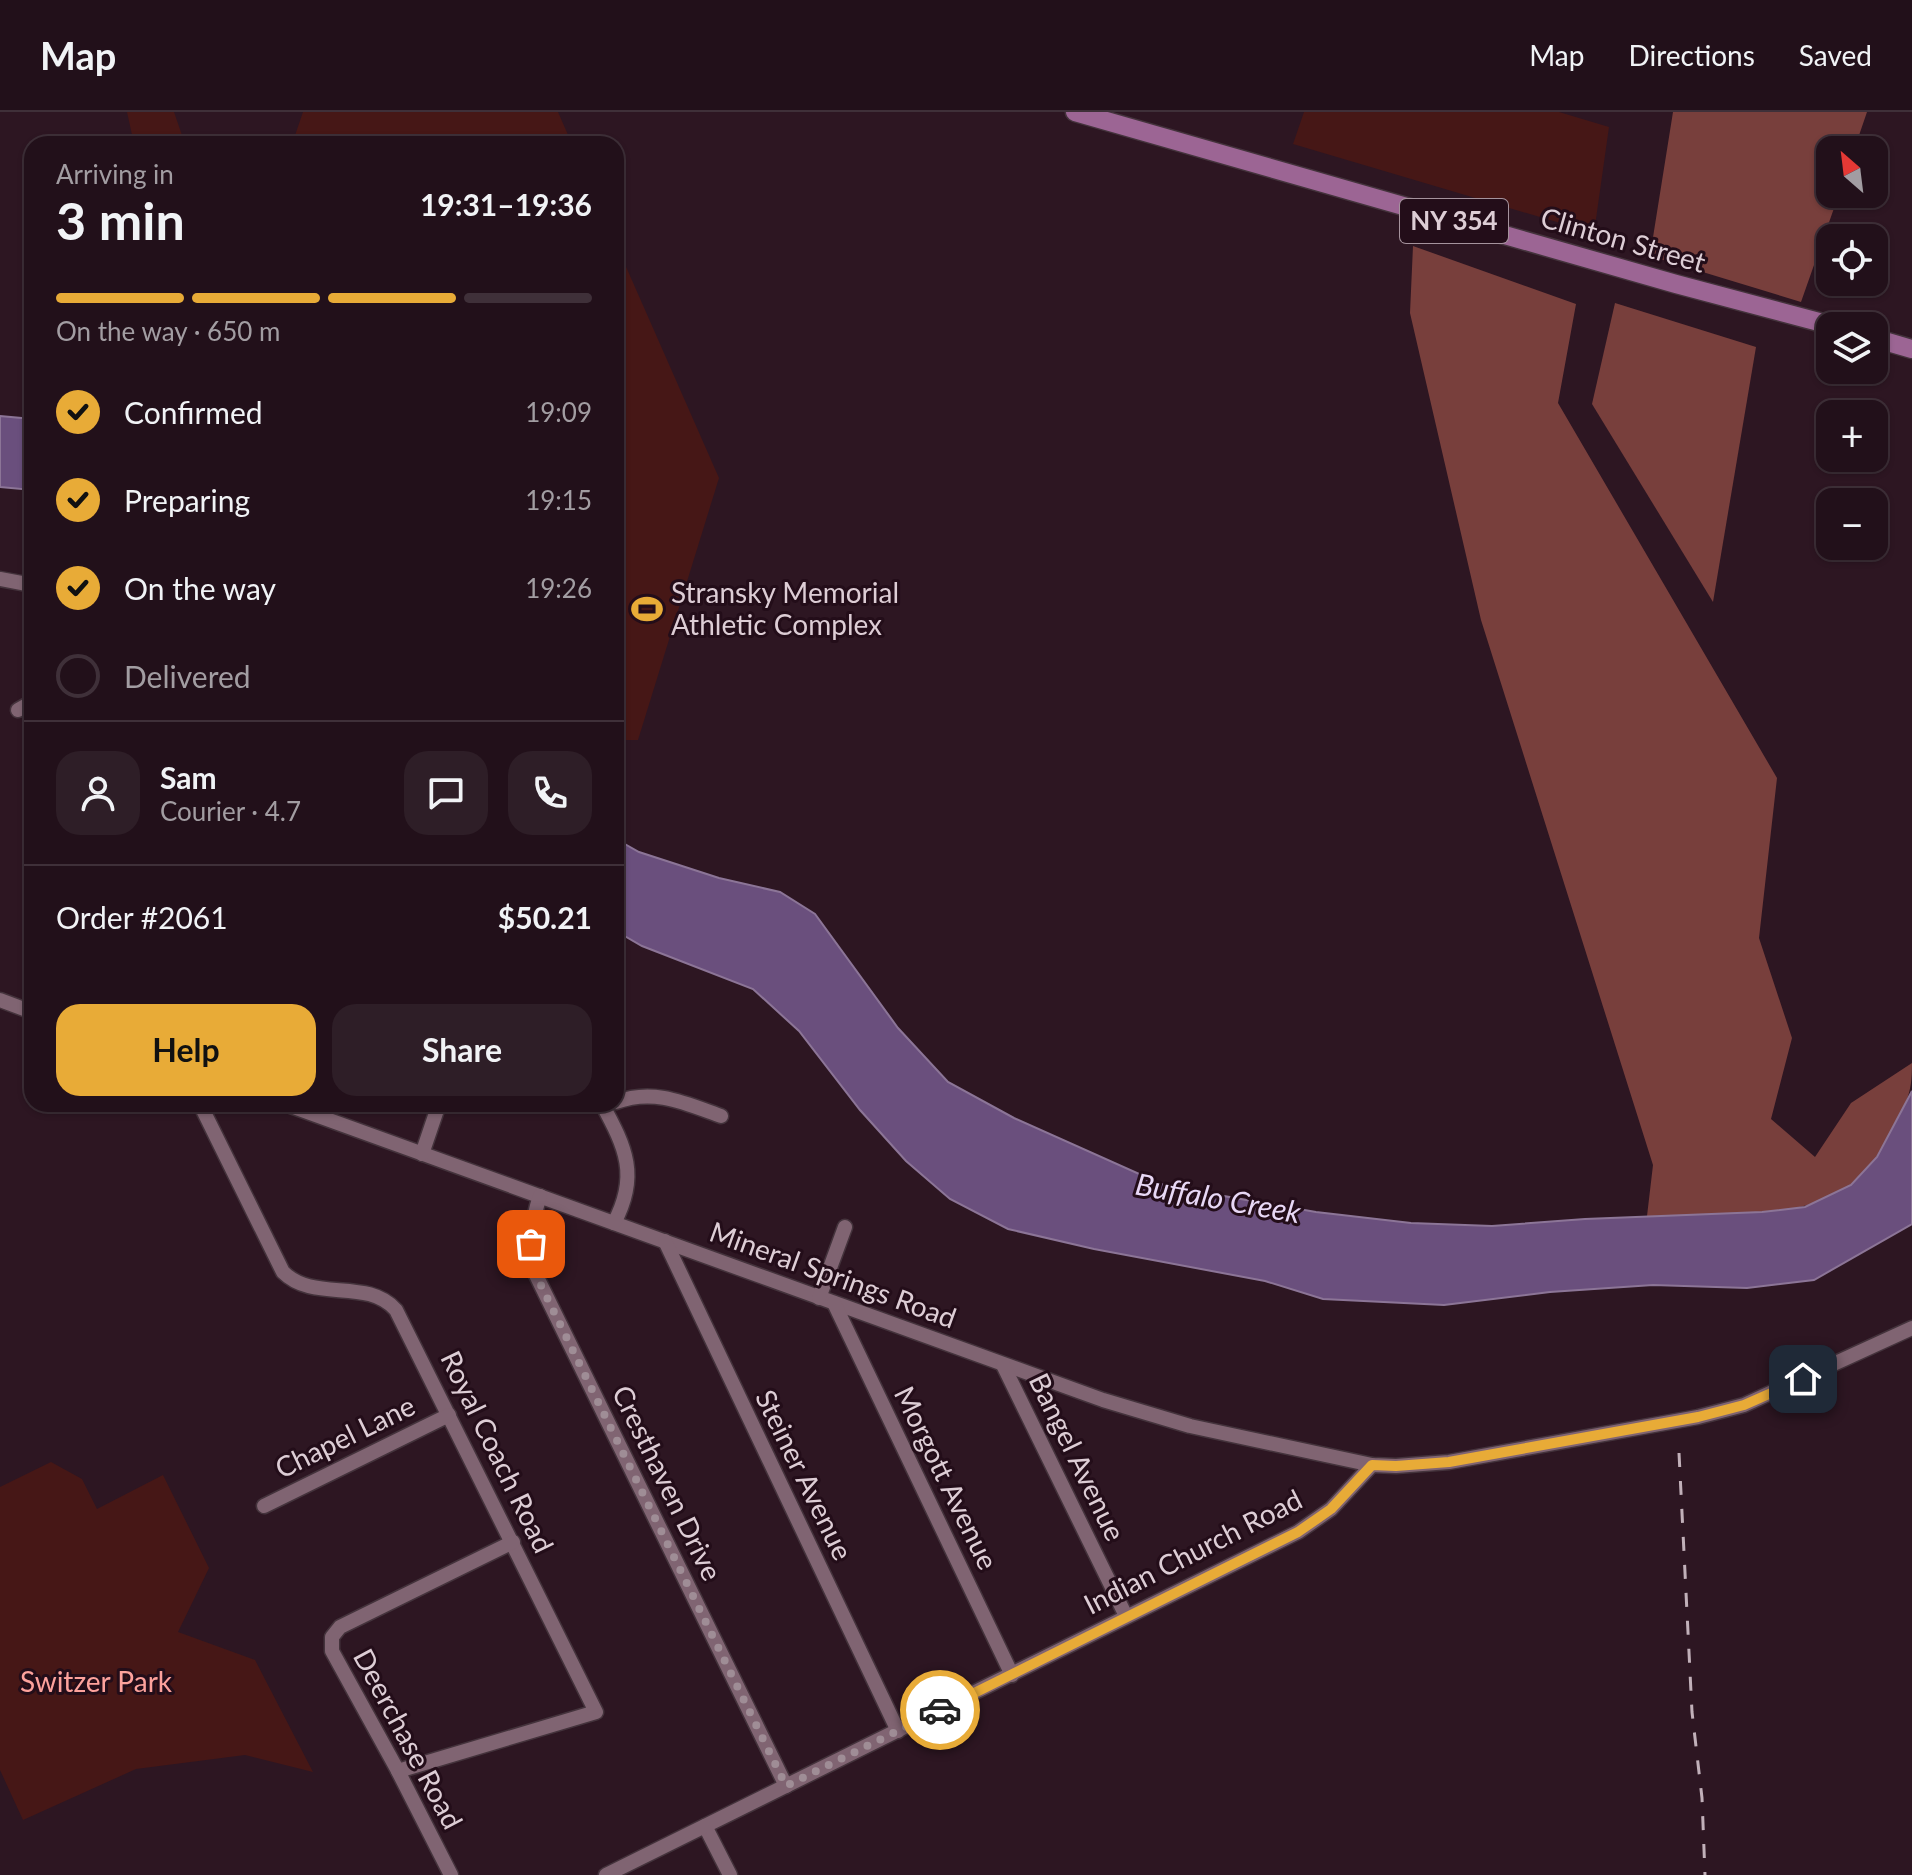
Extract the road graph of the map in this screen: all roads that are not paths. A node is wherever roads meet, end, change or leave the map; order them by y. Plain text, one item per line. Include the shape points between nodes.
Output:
1 (1075, 112) edge
2 (1816, 321) edge
3 (1888, 342) edge
4 (1912, 349) edge
5 (0, 579) edge
6 (24, 584) edge
7 (24, 707) edge
8 (18, 710) dead end
9 (0, 1000) edge
10 (24, 1009) edge
11 (624, 1099) edge
12 (204, 1112) edge
13 (307, 1112) edge
14 (436, 1112) edge
15 (612, 1112) edge
16 (721, 1116) dead end
17 (422, 1154) junction
18 (540, 1196) junction
19 (614, 1223) junction
20 (845, 1227) dead end
21 (665, 1241) junction
22 (826, 1300) junction
23 (1912, 1328) edge
24 (1003, 1365) junction
25 (449, 1415) junction
26 (1372, 1465) junction
27 (264, 1506) dead end
28 (513, 1542) junction
29 (1126, 1616) junction
30 (1012, 1675) junction
31 (898, 1731) junction
32 (398, 1771) junction
33 (786, 1786) junction
34 (705, 1826) junction
35 (451, 1875) edge
36 (606, 1875) edge
37 (730, 1875) edge

1 - 2 main road, Clinton Street / NY 354
3 - 4 main road
5 - 6 street
7 - 8 street
9 - 10 street
11 - 16 street via 655,1095
12 - 25 street, Royal Coach Road via 283,1272 302,1285 380,1296 389,1302
13 - 17 street, Mineral Springs Road
14 - 17 street
15 - 19 street via 629,1171
17 - 18 street, Mineral Springs Road
18 - 19 street, Mineral Springs Road
18 - 33 street, Cresthaven Drive via 531,1229 535,1273
19 - 21 street, Mineral Springs Road
20 - 22 street
21 - 22 street, Mineral Springs Road
21 - 31 street, Steiner Avenue
22 - 24 street, Mineral Springs Road
22 - 30 street, Morgott Avenue
23 - 26 street via 1744,1405 1698,1417 1449,1462
24 - 26 street, Mineral Springs Road via 1149,1415
24 - 29 street, Bangel Avenue
25 - 27 street, Chapel Lane
25 - 28 street, Royal Coach Road
26 - 29 street, Indian Church Road via 1331,1509 1298,1532
28 - 32 street, Deerchase Road via 340,1627 332,1637 332,1651
28 - 32 street, Royal Coach Road via 596,1712
29 - 30 street, Indian Church Road
30 - 31 street, Indian Church Road
31 - 33 street, Indian Church Road
32 - 35 street, Deerchase Road
33 - 34 street, Indian Church Road
34 - 36 street, Indian Church Road
34 - 37 street

